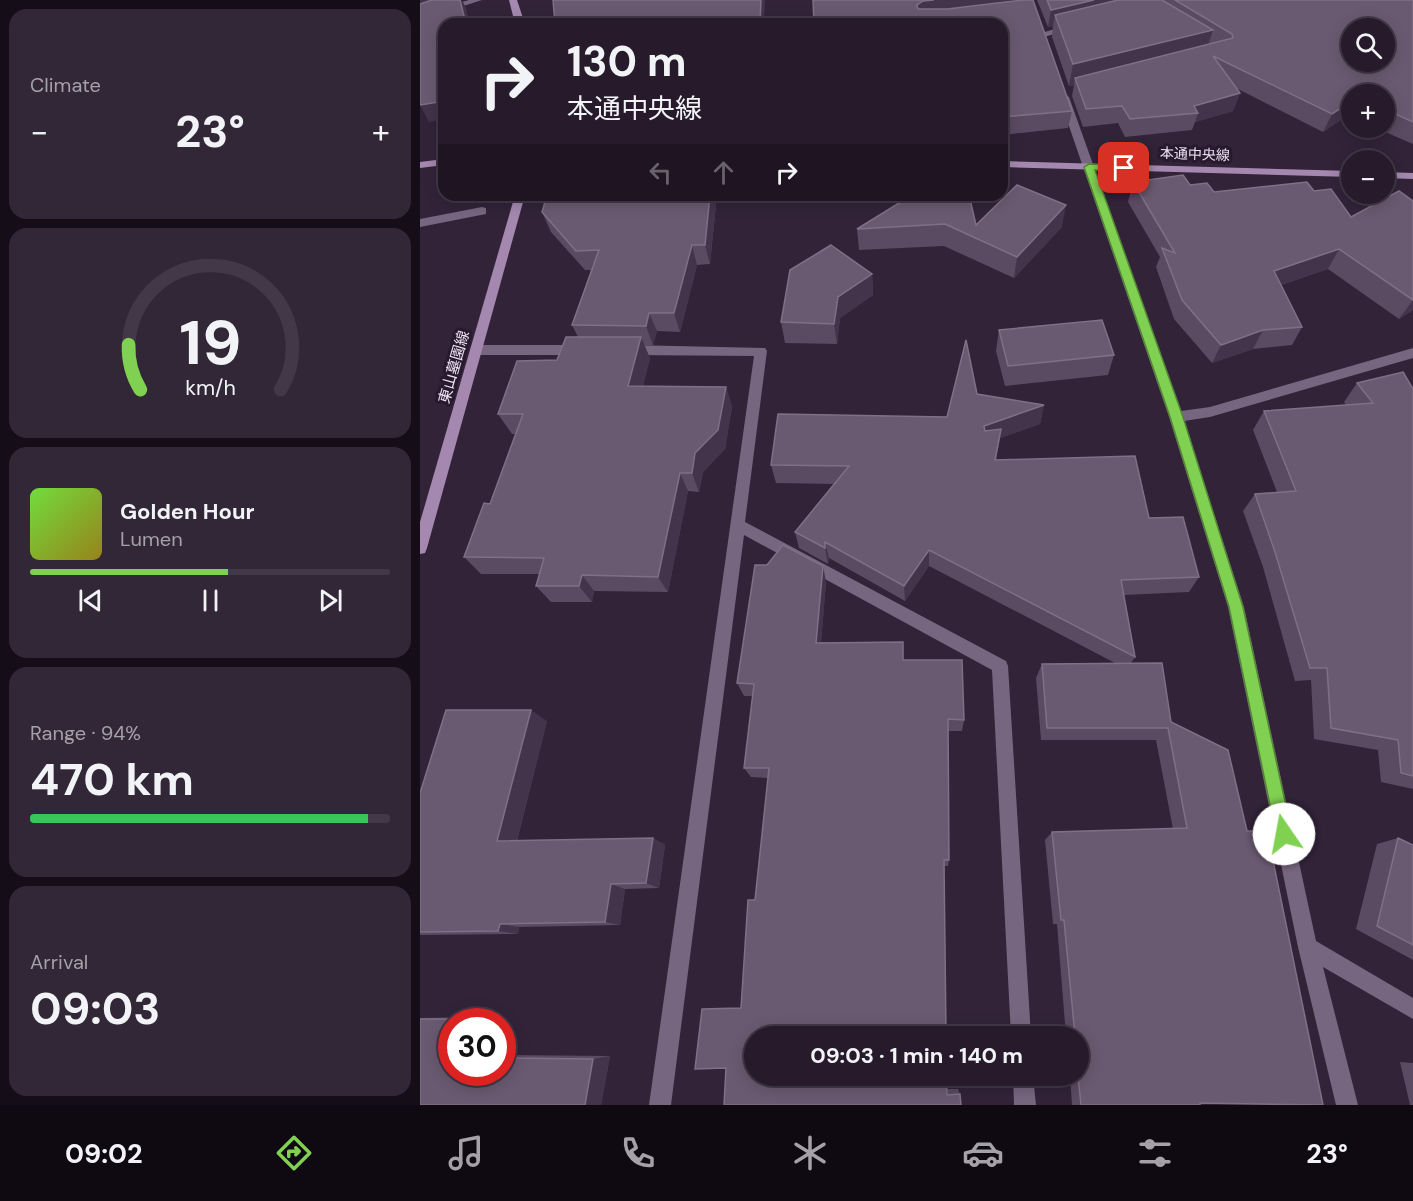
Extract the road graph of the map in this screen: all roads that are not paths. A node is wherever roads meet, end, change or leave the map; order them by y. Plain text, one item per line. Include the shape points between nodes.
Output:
1 (478, 0) edge
2 (513, 0) edge
3 (420, 17) edge
4 (518, 18) edge
5 (1077, 26) edge
6 (1050, 53) edge
7 (1066, 89) edge
8 (438, 163) edge
9 (1008, 164) edge
10 (420, 165) edge
11 (1089, 167) junction
12 (1341, 174) edge
13 (1395, 175) edge
14 (1413, 176) edge
15 (518, 201) edge
16 (482, 211) dead end
17 (420, 223) edge
18 (476, 350) junction
19 (595, 350) edge
20 (619, 350) edge
21 (1413, 352) edge
22 (1176, 417) junction
23 (738, 525) junction
24 (420, 548) edge
25 (1308, 946) junction
26 (1413, 1009) edge
27 (1020, 1026) edge
28 (1024, 1086) edge
29 (660, 1105) edge
30 (1025, 1105) edge
31 (1347, 1105) edge

1 - 3 street
2 - 4 street
5 - 6 street via 1041,28
7 - 11 street
8 - 10 street
9 - 11 street, 本通中央線
11 - 12 street, 本通中央線
11 - 22 street
13 - 14 street
15 - 18 street, 東山墓園線
16 - 17 street
18 - 19 street
18 - 24 street, 東山墓園線
20 - 23 street via 762,351
21 - 22 street via 1210,412
22 - 25 street via 1236,607
23 - 27 street via 1000,666
23 - 29 street
25 - 26 street
25 - 31 street
28 - 30 street

